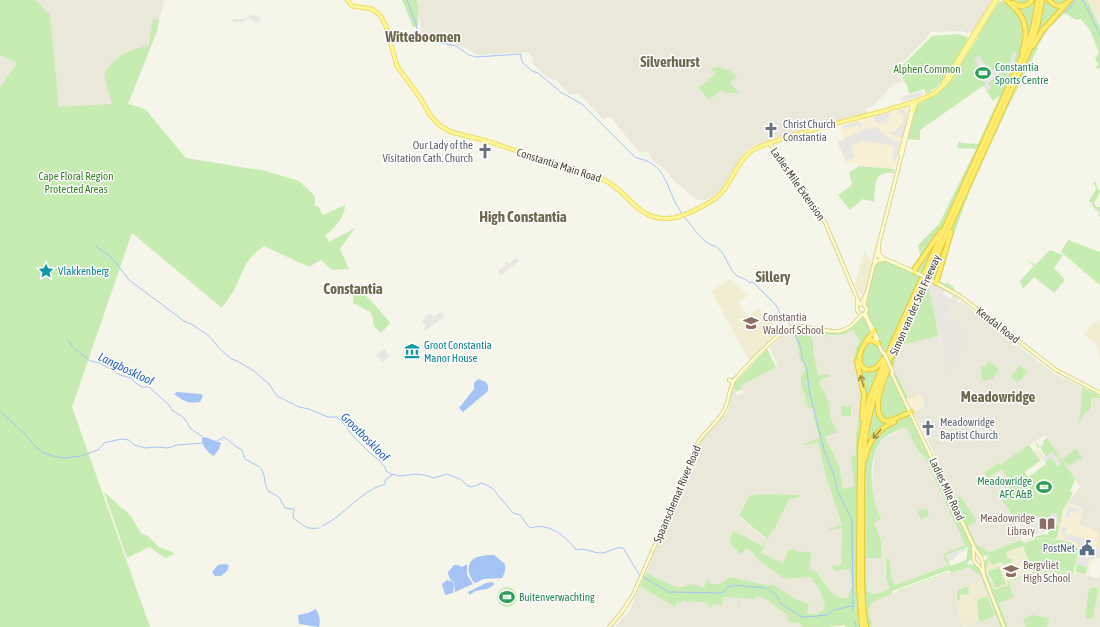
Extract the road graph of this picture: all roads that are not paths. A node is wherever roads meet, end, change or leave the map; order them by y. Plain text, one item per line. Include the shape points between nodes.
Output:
1 (347, 0) edge
2 (996, 0) edge
3 (1006, 0) edge
4 (1009, 0) edge
5 (1032, 0) edge
6 (1038, 0) edge
7 (1042, 0) edge
8 (1049, 0) edge
9 (1069, 0) edge
10 (1018, 74) junction
11 (1013, 78) junction
12 (923, 98) junction
13 (911, 102) junction
14 (905, 105) junction
15 (896, 107) junction
16 (912, 111) junction
17 (769, 143) junction
18 (616, 187) junction
19 (965, 189) junction
20 (612, 191) dead end
21 (879, 246) junction
22 (876, 256) junction
23 (884, 259) junction
24 (875, 264) junction
25 (909, 270) joint
26 (872, 272) junction
27 (916, 272) junction
28 (936, 283) junction
29 (868, 290) junction
30 (855, 291) junction
31 (857, 296) junction
32 (865, 298) junction
33 (860, 304) junction
34 (864, 305) junction
35 (857, 307) junction
36 (908, 308) junction
37 (862, 314) junction
38 (856, 322) junction
39 (868, 323) junction
40 (852, 326) junction
41 (873, 331) junction
42 (902, 332) junction
43 (865, 343) junction
44 (878, 344) junction
45 (883, 353) junction
46 (729, 380) dead end
47 (732, 384) junction
48 (1100, 393) edge
49 (911, 413) junction
50 (860, 447) junction
51 (863, 499) junction
52 (972, 544) junction
53 (978, 554) junction
54 (973, 556) junction
55 (983, 564) junction
56 (978, 566) junction
57 (984, 576) junction
58 (608, 627) edge
59 (862, 627) edge
60 (866, 627) edge
61 (1004, 627) edge

1 - 18 main road, Constantia Main Road via 355,7 372,9 380,15 386,26 398,68 440,125 451,132 602,178
2 - 12 main road, Constantia Main Road via 950,78 938,91
2 - 13 main road, Constantia Main Road via 945,82 933,93
3 - 11 highway via 1019,11 1026,29 1024,45
4 - 5 highway via 1020,6 1027,5
6 - 11 highway, Simon van der Stel Freeway via 1031,34
7 - 10 highway, Simon van der Stel Freeway via 1035,35
8 - 9 highway via 1058,6
9 - 10 highway via 1038,37
10 - 19 highway, Simon van der Stel Freeway
11 - 19 highway, Simon van der Stel Freeway
12 - 13 main road, Constantia Main Road
12 - 16 main road via 916,103
13 - 14 main road, Constantia Main Road
13 - 15 main road, Constantia Main Road
13 - 16 main road via 914,106
14 - 15 main road, Constantia Main Road
14 - 16 main road via 910,106
15 - 17 main road, Constantia Main Road
16 - 21 main road
17 - 18 main road, Constantia Main Road via 753,149 746,156 718,196 681,216 664,218 644,212
17 - 30 main road, Ladies Mile Extension via 825,222
18 - 20 main road
19 - 27 highway
19 - 28 highway
19 - 36 highway, Simon van der Stel Freeway
19 - 42 highway, Simon van der Stel Freeway
21 - 22 main road
21 - 23 main road via 879,254
22 - 23 main road
22 - 24 main road
22 - 26 main road
23 - 24 main road via 878,260
23 - 25 main road
24 - 26 main road
25 - 27 highway
26 - 29 main road
27 - 28 main road, Kendal Road, bridge
28 - 48 main road, Kendal Road via 960,296 1052,367
29 - 32 main road
29 - 34 main road
30 - 31 main road, Ladies Mile Extension
30 - 35 main road, Ladies Mile Extension
31 - 32 main road
31 - 33 main road, Ladies Mile Extension
32 - 33 main road
33 - 34 main road
33 - 35 main road
34 - 37 main road via 866,309
35 - 37 main road via 857,311
36 - 43 highway via 881,362 870,370 863,368 860,362 860,351
36 - 50 highway, Simon van der Stel Freeway via 872,393 864,419
37 - 38 main road, Spaanschemat River Road
37 - 39 main road, Ladies Mile Road via 866,316
37 - 40 main road
37 - 41 main road, Ladies Mile Road
38 - 39 main road via 864,318
38 - 40 main road, Spaanschemat River Road
39 - 41 main road, Ladies Mile Road
40 - 47 main road, Spaanschemat River Road via 838,332 801,326 787,328
41 - 43 highway
41 - 44 main road, Ladies Mile Road
41 - 45 main road, Ladies Mile Road
50 -> 41 highway via 864,398 857,360 860,347
42 - 49 highway via 880,395 878,410 883,420 887,421
42 - 51 highway, Simon van der Stel Freeway via 879,383 869,413 864,446
43 - 44 highway via 872,340
44 - 45 main road, Ladies Mile Road
45 - 49 main road, Ladies Mile Road, bridge
46 - 47 main road
47 - 58 main road, Spaanschemat River Road via 722,414 700,438 694,450 641,577 626,606
49 -> 51 highway via 885,427 872,441 865,459
49 - 52 main road, Ladies Mile Road
50 - 59 highway, Simon van der Stel Freeway via 859,587
51 - 60 highway, Simon van der Stel Freeway via 862,587
52 - 53 main road, Ladies Mile Road
52 - 54 main road, Ladies Mile Road
53 - 54 main road via 975,553
53 - 55 main road, Ladies Mile Road
54 - 56 main road
55 - 56 main road
55 - 57 main road
56 - 57 main road
57 - 61 main road

